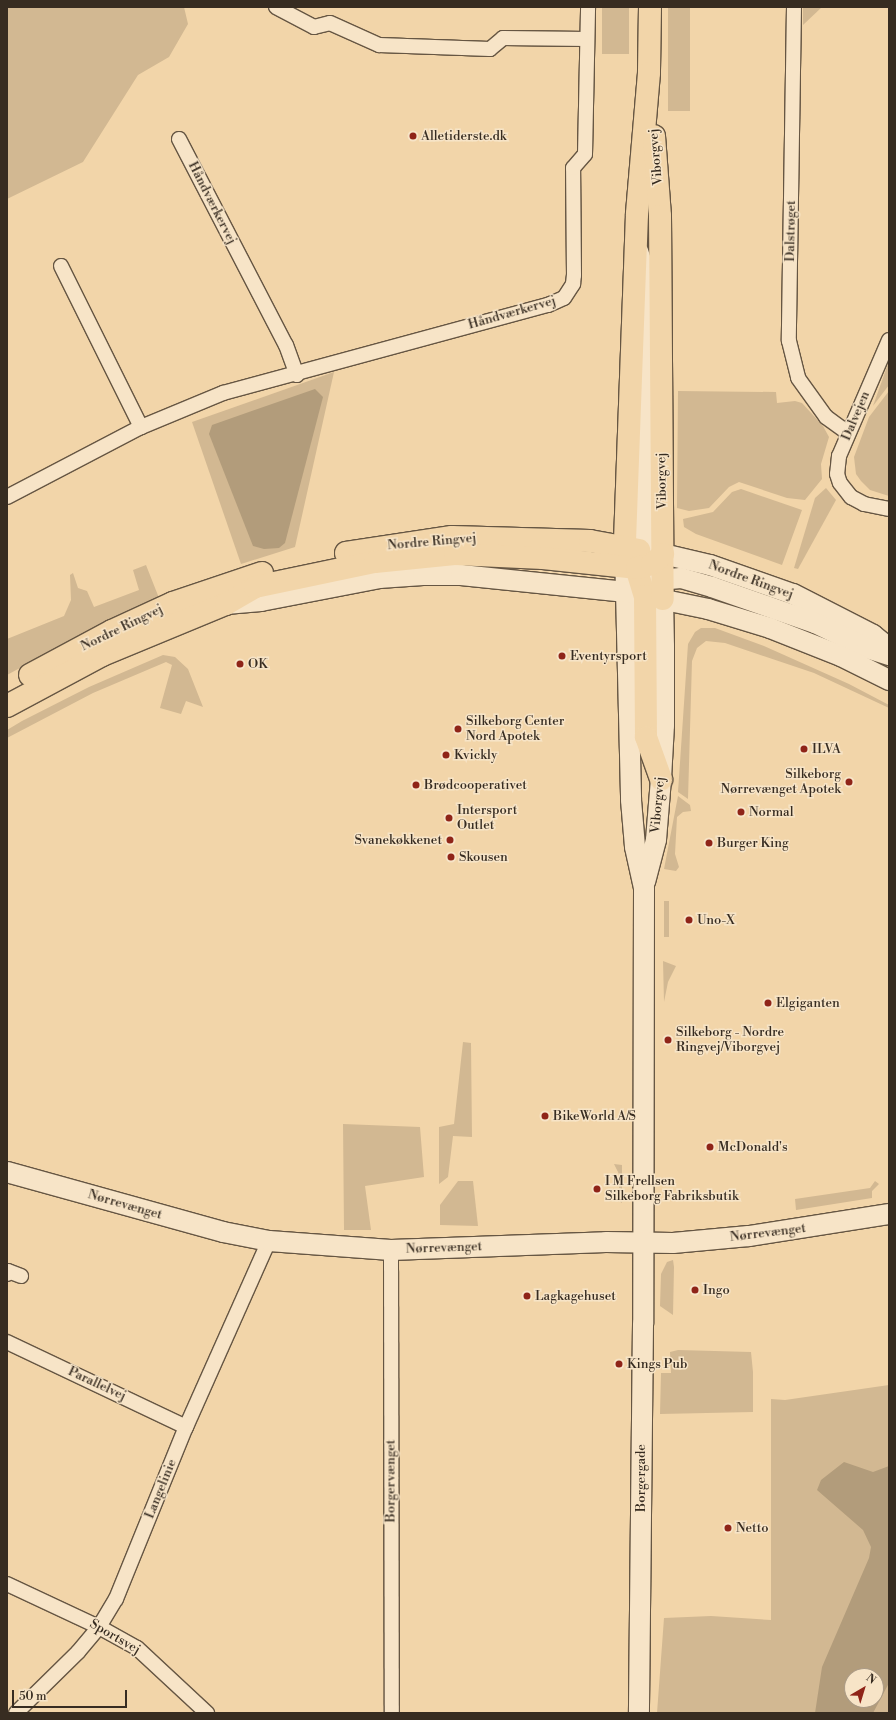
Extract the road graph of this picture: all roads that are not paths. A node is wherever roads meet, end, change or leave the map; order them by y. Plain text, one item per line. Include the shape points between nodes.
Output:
1 (276, 7) edge
2 (588, 7) edge
3 (650, 7) edge
4 (794, 7) edge
5 (588, 39) junction
6 (649, 73) junction
7 (179, 139) dead end
8 (61, 266) dead end
9 (889, 340) edge
10 (297, 375) junction
11 (140, 427) junction
12 (848, 433) junction
13 (7, 497) edge
14 (889, 509) edge
15 (644, 573) junction
16 (889, 648) edge
17 (889, 655) edge
18 (889, 680) edge
19 (7, 689) edge
20 (7, 706) edge
21 (661, 779) joint
22 (644, 888) junction
23 (7, 1172) edge
24 (889, 1214) edge
25 (270, 1241) junction
26 (644, 1243) junction
27 (391, 1250) junction
28 (7, 1342) edge
29 (186, 1427) junction
30 (7, 1584) edge
31 (99, 1627) junction
32 (16, 1713) edge
33 (207, 1713) edge
34 (392, 1713) edge
35 (639, 1713) edge

1 - 5 street via 314,27 330,23 379,45 490,49 503,38
2 - 5 street, Håndværkervej
3 - 6 main road, Viborgvej
4 - 12 street, Dalstrøget via 789,341 798,378 826,417
5 - 10 street, Håndværkervej via 585,154 573,168 574,275 571,288 564,298 548,305
6 - 15 main road, Viborgvej via 636,244
6 - 15 main road, Viborgvej via 660,216
7 - 10 street, Håndværkervej via 286,345
8 - 11 street
9 - 12 street, Dalvejen
10 - 11 street, Håndværkervej via 224,393
11 - 13 street, Håndværkervej
12 - 14 street, Dalvejen via 838,456 840,483 846,492 864,504
15 - 16 street, Nordre Ringvej via 710,565 793,594 874,635
15 - 17 street via 681,578 760,602
15 - 18 street, Nordre Ringvej via 708,609 770,628 841,656
15 - 19 main road, Nordre Ringvej via 590,541 452,537 375,547 254,574 173,603 112,631
15 - 20 main road, Nordre Ringvej via 543,558 455,554 374,562 255,587 226,604 102,655 36,688
15 - 21 main road via 646,737
15 - 22 street, Viborgvej via 631,718 631,800 635,847
21 - 22 street, Viborgvej via 656,840
22 - 26 street, Viborgvej
23 - 25 street, Nørrevænget via 219,1231
24 - 26 street, Nørrevænget via 747,1237
25 - 27 street, Nørrevænget
25 - 29 street, Langelinie
26 - 27 street, Nørrevænget via 606,1242
26 - 35 street, Borgergade
27 - 34 street, Borgervænget
28 - 29 street, Parallelvej
29 - 31 street, Langelinie via 116,1599
30 - 31 street, Sportsvej
31 - 32 street, Langelinie via 78,1652
31 - 33 street, Sportsvej via 137,1648

